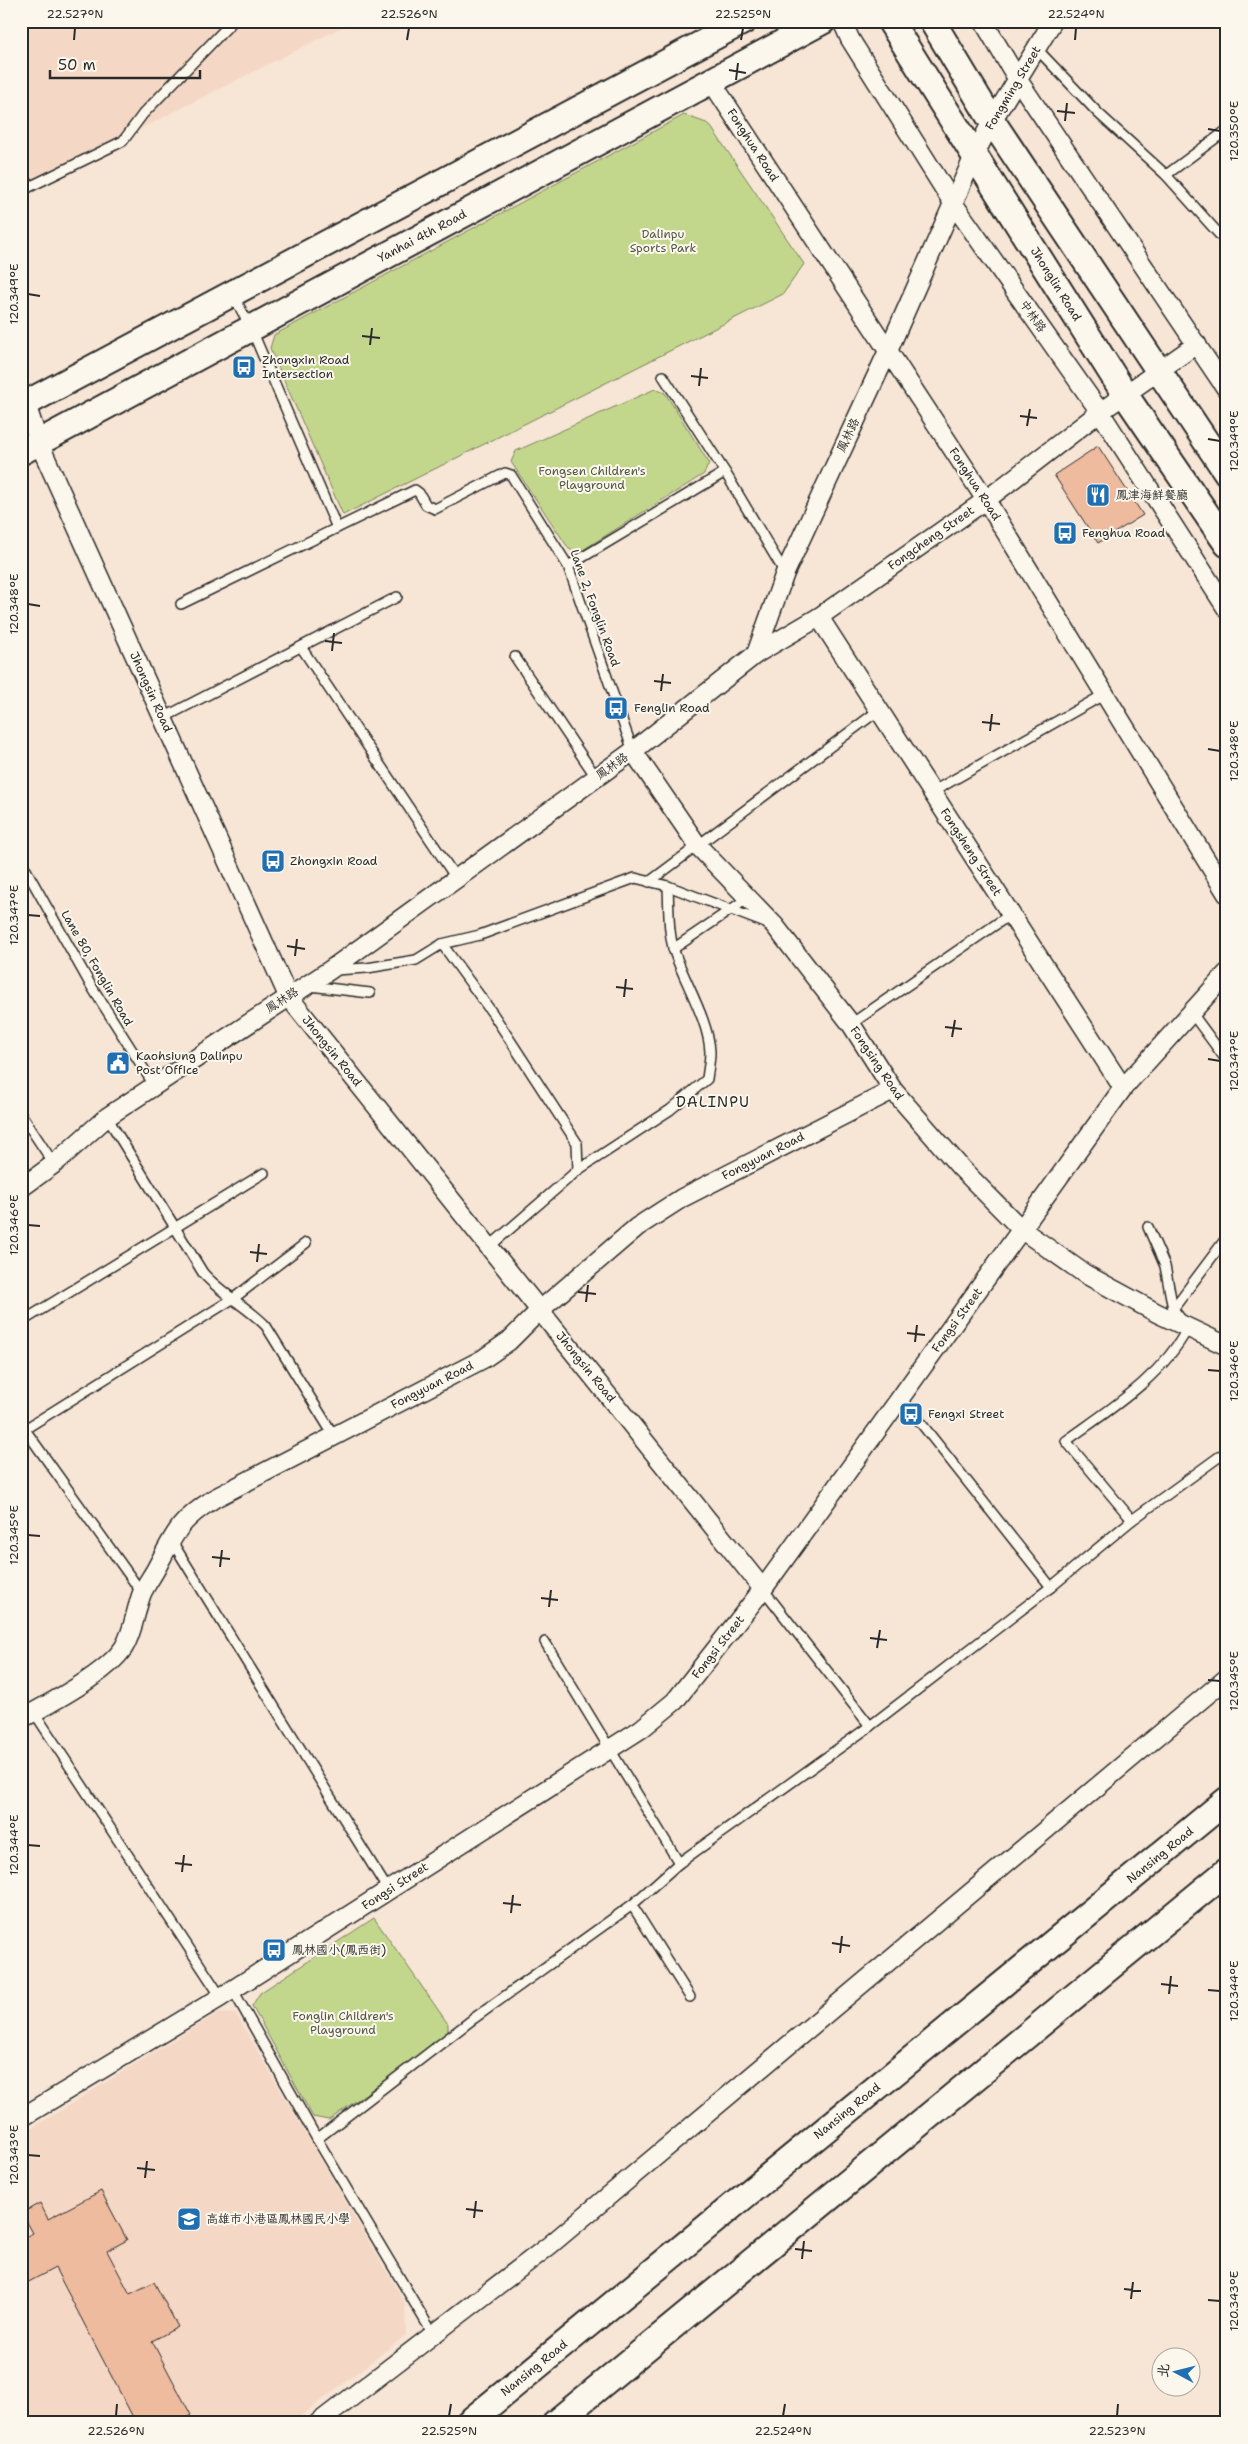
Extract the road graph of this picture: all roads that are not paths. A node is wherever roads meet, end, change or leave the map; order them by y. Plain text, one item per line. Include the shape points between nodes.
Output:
1 (233, 21) edge
2 (744, 21) edge
3 (823, 21) edge
4 (842, 21) edge
5 (890, 21) edge
6 (932, 21) edge
7 (983, 21) edge
8 (1053, 21) edge
9 (1037, 50) junction
10 (1018, 80) junction
11 (711, 81) junction
12 (992, 120) junction
13 (1227, 130) edge
14 (974, 156) junction
15 (1166, 175) junction
16 (21, 192) edge
17 (953, 203) junction
18 (1227, 242) edge
19 (232, 293) junction
20 (251, 328) junction
21 (1197, 344) junction
22 (888, 351) junction
23 (1159, 370) junction
24 (663, 376) dead end
25 (1227, 390) edge
26 (1126, 396) junction
27 (23, 405) edge
28 (1100, 412) junction
29 (30, 447) edge
30 (725, 472) junction
31 (1227, 473) edge
32 (986, 500) junction
33 (338, 528) junction
34 (1227, 544) edge
35 (568, 566) junction
36 (785, 574) junction
37 (397, 597) dead end
38 (181, 604) dead end
39 (1227, 610) edge
40 (819, 617) junction
41 (302, 647) junction
42 (756, 654) junction
43 (515, 657) dead end
44 (1105, 694) junction
45 (879, 710) junction
46 (163, 718) junction
47 (633, 751) junction
48 (596, 777) junction
49 (932, 792) junction
50 (698, 846) junction
51 (21, 861) edge
52 (456, 878) junction
53 (649, 882) junction
54 (668, 886) junction
55 (1227, 894) edge
56 (748, 898) junction
57 (730, 910) junction
58 (1012, 914) junction
59 (775, 926) junction
60 (442, 944) junction
61 (674, 949) junction
62 (330, 970) junction
63 (1227, 973) edge
64 (306, 985) junction
65 (370, 993) dead end
66 (288, 996) junction
67 (1191, 1012) junction
68 (851, 1024) junction
69 (1227, 1061) edge
70 (154, 1085) junction
71 (1123, 1088) junction
72 (892, 1090) junction
73 (21, 1114) edge
74 (107, 1117) junction
75 (54, 1164) junction
76 (578, 1170) junction
77 (264, 1173) dead end
78 (21, 1188) edge
79 (1148, 1227) dead end
80 (175, 1228) junction
81 (1022, 1230) junction
82 (1227, 1237) edge
83 (306, 1243) dead end
84 (490, 1246) junction
85 (234, 1298) junction
86 (1173, 1309) junction
87 (540, 1310) junction
88 (21, 1322) edge
89 (1188, 1328) junction
90 (1227, 1346) edge
91 (901, 1398) junction
92 (23, 1426) edge
93 (334, 1436) junction
94 (1227, 1451) edge
95 (1132, 1520) junction
96 (170, 1540) junction
97 (1051, 1588) junction
98 (764, 1589) junction
99 (142, 1593) junction
100 (545, 1642) dead end
101 (1227, 1678) edge
102 (28, 1716) edge
103 (870, 1726) junction
104 (609, 1750) junction
105 (1227, 1800) edge
106 (679, 1863) junction
107 (1227, 1871) edge
108 (388, 1890) junction
109 (632, 1905) junction
110 (227, 1993) junction
111 (690, 1997) dead end
112 (21, 2118) edge
113 (318, 2139) junction
114 (433, 2334) junction
115 (318, 2423) edge
116 (468, 2423) edge
117 (555, 2423) edge

1 - 16 lane via 143,114 123,141
2 - 19 street
3 - 11 street, Yanhai 4th Road
4 - 17 street, 中林路 via 850,39
5 - 14 street, Jhonglin Road
6 - 12 street
7 - 10 street
8 - 9 street, Fongming Street
9 - 10 street, Fongming Street
9 - 15 lane via 1098,113
10 - 12 street, Fongming Street
10 - 21 street
11 - 20 street, Yanhai 4th Road
11 - 22 street, Fonghua Road
12 - 14 street, Fongming Street
12 - 23 street
13 - 15 lane
14 - 17 street, 鳳林路
14 - 26 street, Jhonglin Road
15 - 18 lane
17 - 22 street, 鳳林路
17 - 28 street, 中林路
19 - 20 lane
19 - 27 street
20 - 29 street, Yanhai 4th Road
20 - 33 lane
21 - 23 street, Fongcheng Street
21 - 25 street
22 - 32 street, Fonghua Road
22 - 36 street, 鳳林路
23 - 26 street, Fongcheng Street
23 - 31 street
24 - 30 lane
26 - 28 street, Fongcheng Street
26 - 34 street, Jhonglin Road
27 - 29 street, Jhongsin Road
28 - 32 street, Fongcheng Street
28 - 39 street, 中林路
29 - 46 street, Jhongsin Road
30 - 35 lane
30 - 36 lane
32 - 40 street, Fongcheng Street
32 - 44 street, Fonghua Road
33 - 35 lane, Lane 2, Fonglin Road via 415,490 426,506 435,509 505,473 511,475
33 - 38 lane, Lane 2, Fonglin Road
35 - 47 lane, Lane 2, Fonglin Road
36 - 42 street, 鳳林路
37 - 41 lane
40 - 42 street, Fongcheng Street
40 - 45 street, Fongsheng Street
41 - 46 lane
41 - 52 lane
42 - 47 street, 鳳林路
43 - 48 lane
44 - 49 lane
44 - 55 street, Fonghua Road
45 - 49 street, Fongsheng Street
45 - 50 lane
46 - 66 street, Jhongsin Road
47 - 48 street, 鳳林路
47 - 50 street, Fongsing Road
48 - 52 street, 鳳林路
49 - 58 street, Fongsheng Street
50 - 53 lane
50 - 56 street, Fongsing Road
51 - 70 lane, Lane 80, Fonglin Road via 90,984
52 - 62 street, 鳳林路
53 - 54 lane
53 - 60 lane via 635,878 480,935
54 - 57 lane
54 - 61 lane via 669,926
56 - 57 lane
56 - 59 street, Fongsing Road
57 - 59 lane
57 - 61 lane
58 - 68 lane
58 - 71 street, Fongsheng Street
59 - 68 street, Fongsing Road
60 - 62 lane via 416,960
60 - 76 lane via 493,1014 577,1143
61 - 76 lane via 698,1006 710,1051 707,1079 670,1110
62 - 64 street, 鳳林路
63 - 67 street, Fongsi Street
64 - 65 lane
64 - 66 street, 鳳林路
66 - 70 street, 鳳林路
66 - 84 street, Jhongsin Road
67 - 69 lane
67 - 71 street, Fongsi Street
68 - 72 street, Fongsing Road
70 - 74 street, 鳳林路
71 - 81 street, Fongsi Street
72 - 81 street, Fongsing Road via 961,1168
72 - 87 street, Fongyuan Road via 682,1198 637,1227
73 - 75 lane
74 - 75 street, 鳳林路
74 - 80 lane
75 - 78 street, 鳳林路
76 - 84 lane
77 - 80 lane
79 - 86 lane via 1165,1266
80 - 85 lane via 203,1273 214,1286
80 - 88 lane
81 - 89 street, Fongsing Road via 1086,1274
81 - 91 street, Fongsi Street
82 - 86 lane
83 - 85 lane
84 - 87 street, Jhongsin Road
85 - 92 lane
85 - 93 lane via 266,1326
86 - 89 lane
87 - 93 street, Fongyuan Road via 508,1341 483,1359
87 - 98 street, Jhongsin Road
89 - 90 street, Fongsing Road
89 - 95 lane via 1178,1345 1133,1393 1066,1441
91 - 97 lane
91 - 98 street, Fongsi Street
92 - 99 lane
93 - 96 street, Fongyuan Road via 192,1512
94 - 95 lane
95 - 97 lane
96 - 99 street, Fongyuan Road
96 - 108 lane
97 - 103 lane
98 - 103 lane
98 - 104 street, Fongsi Street via 675,1701
99 - 102 street, Fongyuan Road via 123,1648 109,1664
100 - 104 lane
101 - 114 street via 550,2246
102 - 110 lane
103 - 106 lane
104 - 106 lane
104 - 108 street, Fongsi Street
105 - 116 street, Nansing Road
106 - 109 lane
107 - 117 street
108 - 110 street, Fongsi Street
109 - 111 lane
109 - 113 lane via 473,2019
110 - 112 street, Fongsi Street
110 - 113 lane
113 - 114 lane
114 - 115 street

